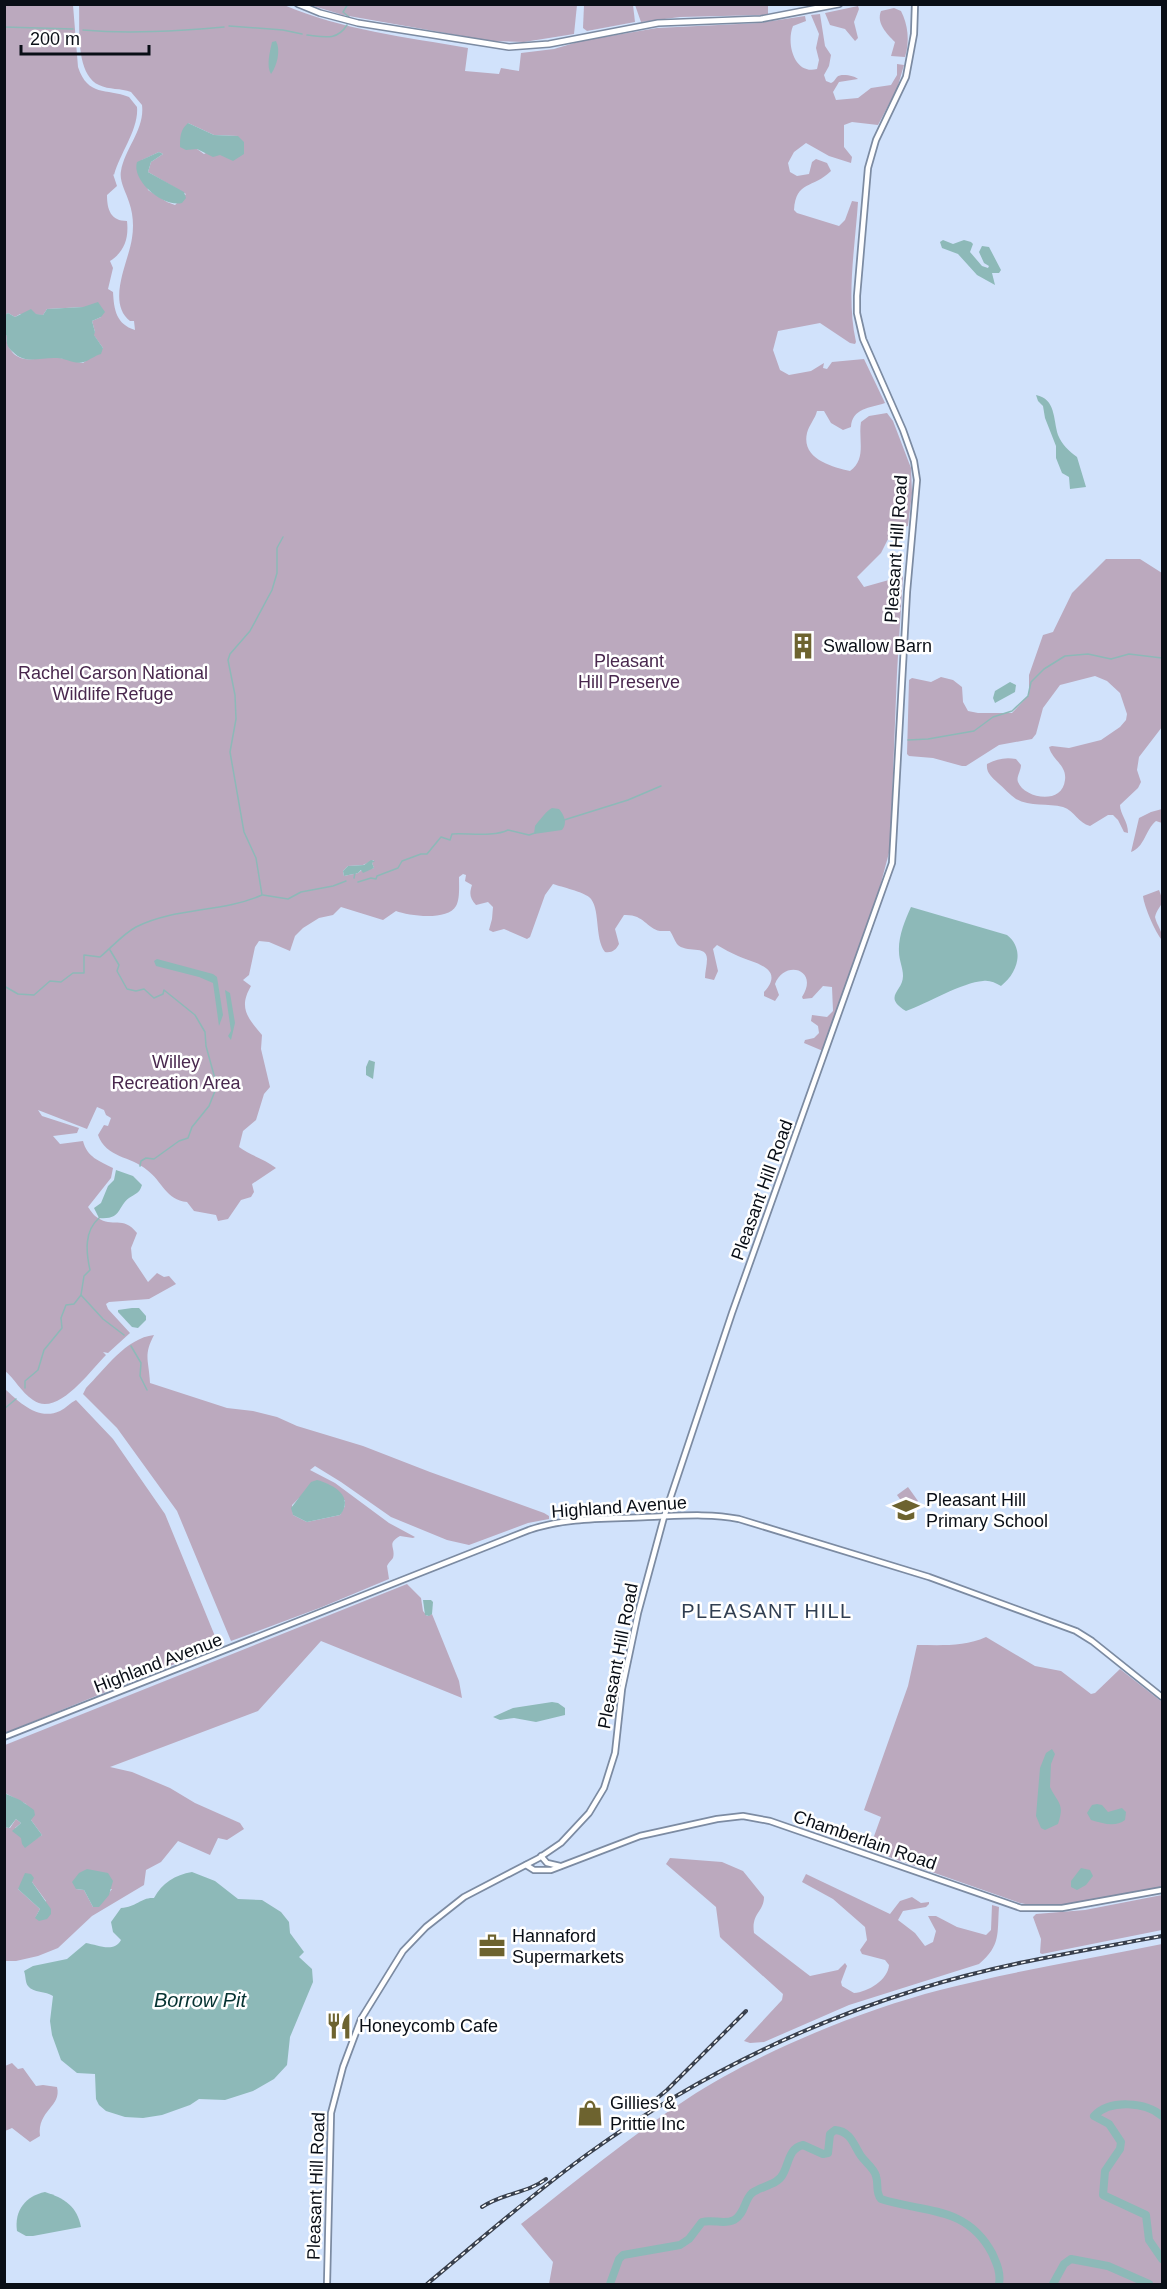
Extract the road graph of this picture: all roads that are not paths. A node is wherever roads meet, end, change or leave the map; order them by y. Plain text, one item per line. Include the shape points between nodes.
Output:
1 (298, 4) edge
2 (839, 4) edge
3 (915, 4) edge
4 (664, 1517) junction
5 (1162, 1697) edge
6 (4, 1737) edge
7 (541, 1856) junction
8 (526, 1864) junction
9 (562, 1867) junction
10 (1162, 1890) edge
11 (327, 2284) edge

1 - 2 main road via 350,21 509,47 549,44 658,23 761,19
3 - 4 street, Pleasant Hill Road via 906,77 868,166 857,296 863,339 903,430 917,480 892,863
4 - 5 street, Highland Avenue via 706,1515 739,1519 944,1582 1076,1631
4 - 6 street, Highland Avenue via 570,1521 534,1528
4 - 7 street, Pleasant Hill Road via 638,1613 607,1782 579,1826
7 - 8 street, Pleasant Hill Road
7 - 9 street via 547,1863
8 - 9 street, Chamberlain Road via 538,1871
8 - 11 street, Pleasant Hill Road via 464,1897 415,1938 396,1961 362,2018 331,2113
9 - 10 street, Chamberlain Road via 647,1834 743,1816 770,1821 1021,1908 1062,1908

